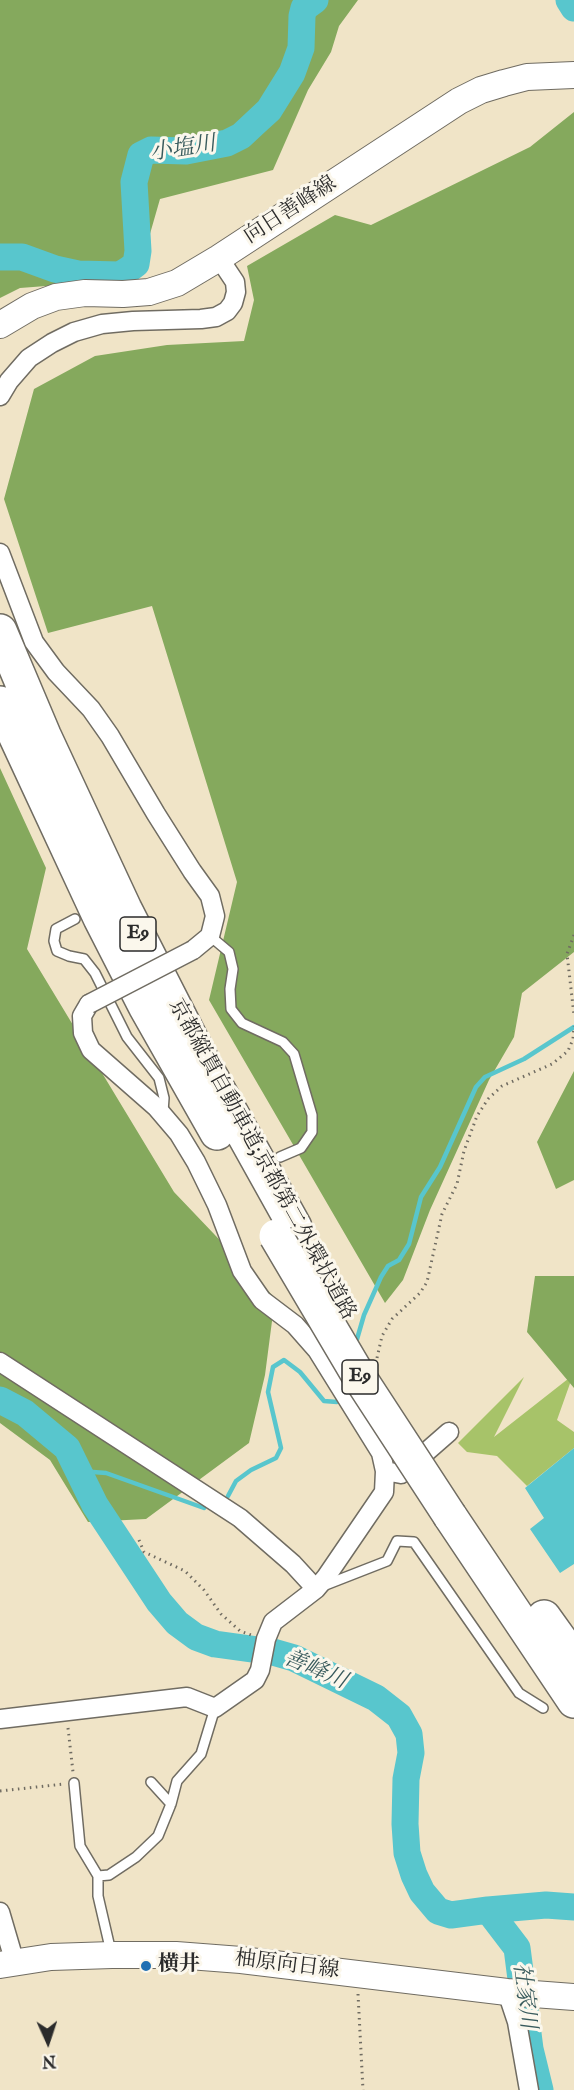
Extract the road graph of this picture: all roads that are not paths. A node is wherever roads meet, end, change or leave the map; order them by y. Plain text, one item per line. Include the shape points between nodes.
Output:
1 (574, 75) edge
2 (219, 258) junction
3 (0, 325) edge
4 (0, 396) edge
5 (0, 553) edge
6 (0, 631) edge
7 (0, 703) edge
8 (75, 919) dead end
9 (210, 936) junction
10 (162, 1114) junction
11 (280, 1157) dead end
12 (285, 1231) junction
13 (0, 1362) edge
14 (449, 1432) dead end
15 (385, 1471) junction
16 (459, 1511) junction
17 (316, 1589) junction
18 (574, 1659) edge
19 (559, 1704) edge
20 (215, 1708) junction
21 (0, 1719) edge
22 (151, 1782) dead end
23 (74, 1783) road end
24 (171, 1804) junction
25 (98, 1876) junction
26 (0, 1912) edge
27 (112, 1955) junction
28 (8, 1964) edge
29 (507, 1992) junction
30 (574, 1997) edge
31 (529, 2090) edge

1 - 2 main road, 向日善峰線 via 515,80 459,101
2 - 3 main road, 向日善峰線 via 177,283 149,292 57,297
2 - 4 street via 235,282 233,303 227,311 216,317 102,324 74,332 29,358
5 - 9 street via 34,642 110,736 210,896 215,916
6 - 12 highway, 京都縦貫自動車道;京都第二外環状道路 / E9 via 125,909
7 - 12 highway, 京都縦貫自動車道;京都第二外環状道路 / E9 via 145,1006
8 - 10 lane via 56,929 57,951 84,959 95,973 127,1037 159,1078 164,1098
9 - 10 street, bridge via 194,950 89,1004 82,1016 82,1033 91,1050
9 - 11 lane via 230,952 231,1009 242,1023 282,1042 294,1054 312,1115 312,1132 301,1148
10 - 15 street via 196,1162 242,1271 262,1300 295,1325 317,1350 381,1453
12 - 16 highway, 京都縦貫自動車道;京都第二外環状道路 / E9 via 378,1368
13 - 17 street via 240,1518
14 - 15 street via 401,1474
15 - 17 street via 384,1492
16 - 18 highway, 京都縦貫自動車道;京都第二外環状道路 / E9
16 - 19 highway, 京都縦貫自動車道;京都第二外環状道路 / E9
17 - 19 lane via 387,1561 397,1541 414,1542 519,1693
17 - 20 street via 273,1622 255,1680
20 - 21 street via 187,1697
20 - 24 lane via 201,1754 177,1781
22 - 24 lane
23 - 25 lane via 80,1846
24 - 25 lane via 158,1836 136,1857 109,1875
25 - 27 lane via 98,1896
26 - 28 street
27 - 28 main road, 柚原向日線 via 51,1957
27 - 29 main road, 柚原向日線 via 241,1960
29 - 30 main road, 柚原向日線
29 - 31 street via 517,2022

